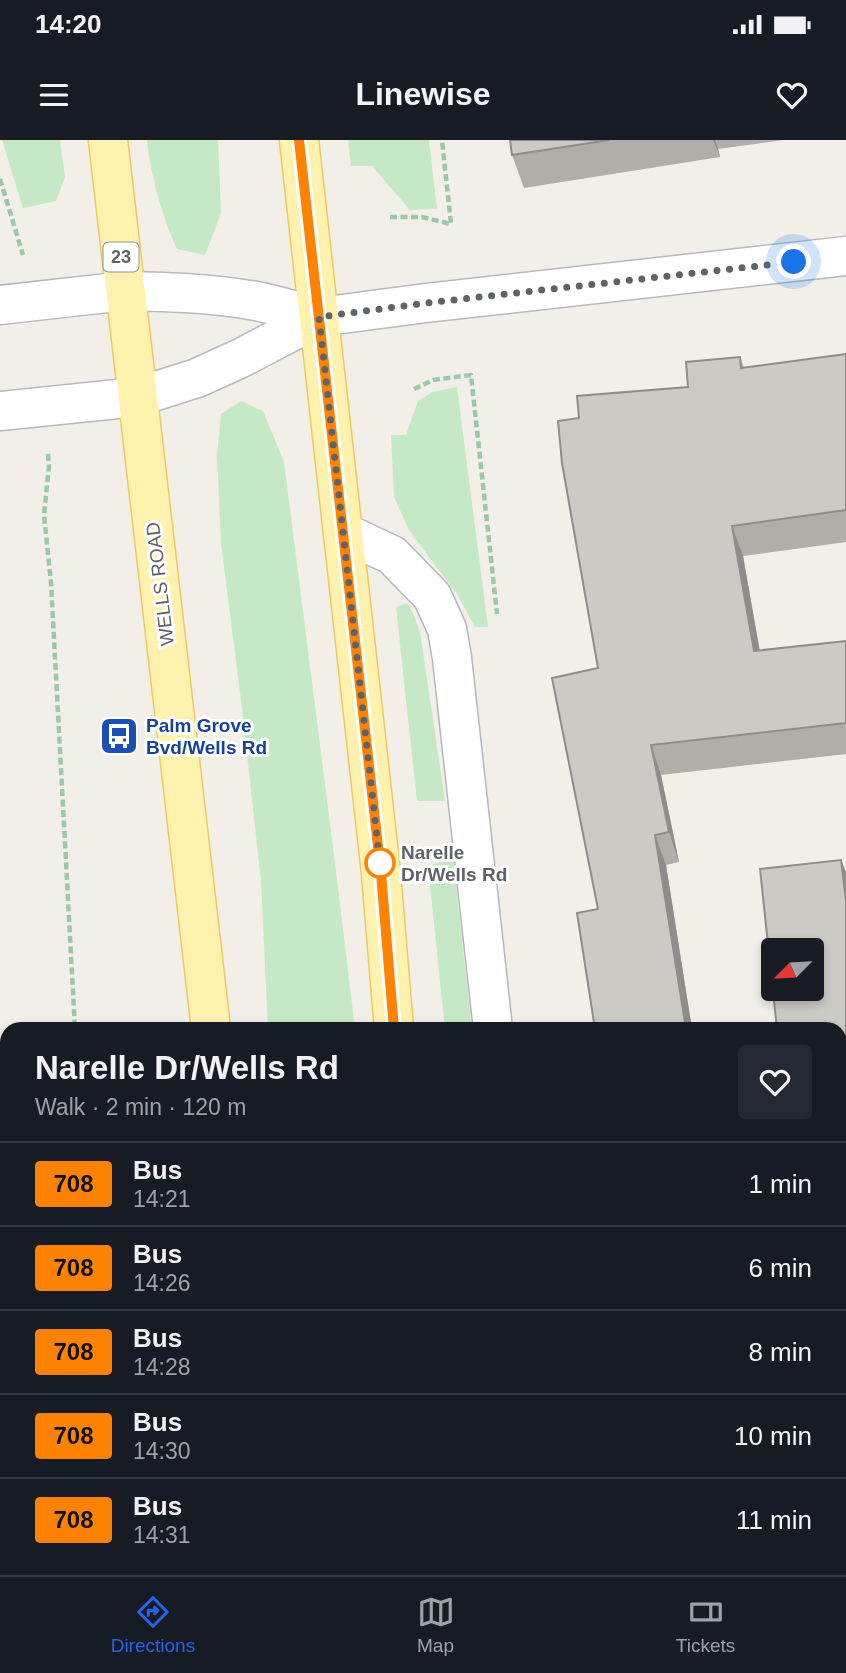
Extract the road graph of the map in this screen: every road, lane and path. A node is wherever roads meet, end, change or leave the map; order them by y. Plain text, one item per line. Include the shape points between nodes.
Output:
1 (108, 140) edge
2 (299, 140) edge
3 (442, 140) edge
4 (0, 178) edge
5 (390, 217) dead end
6 (846, 256) edge
7 (125, 291) junction
8 (18, 303) edge
9 (319, 317) junction
10 (471, 375) dead end
11 (414, 390) dead end
12 (137, 397) junction
13 (47, 407) junction
14 (0, 411) edge
15 (343, 531) junction
16 (75, 1022) edge
17 (210, 1022) edge
18 (393, 1022) edge
19 (492, 1022) edge

1 - 7 main road, WELLS ROAD / 23
2 - 9 main road
3 - 5 path via 452,224 422,217
4 - 8 path via 15,226
6 - 9 street
7 - 8 street
7 - 9 street via 216,295
7 - 12 main road, WELLS ROAD / 23
9 - 12 street via 198,378
9 - 15 main road
10 - 11 path via 433,380
12 - 13 street
12 - 17 main road, WELLS ROAD / 23
13 - 14 street
13 - 16 path via 49,466 44,515
15 - 18 main road
15 - 19 street via 392,555 432,596 447,629

